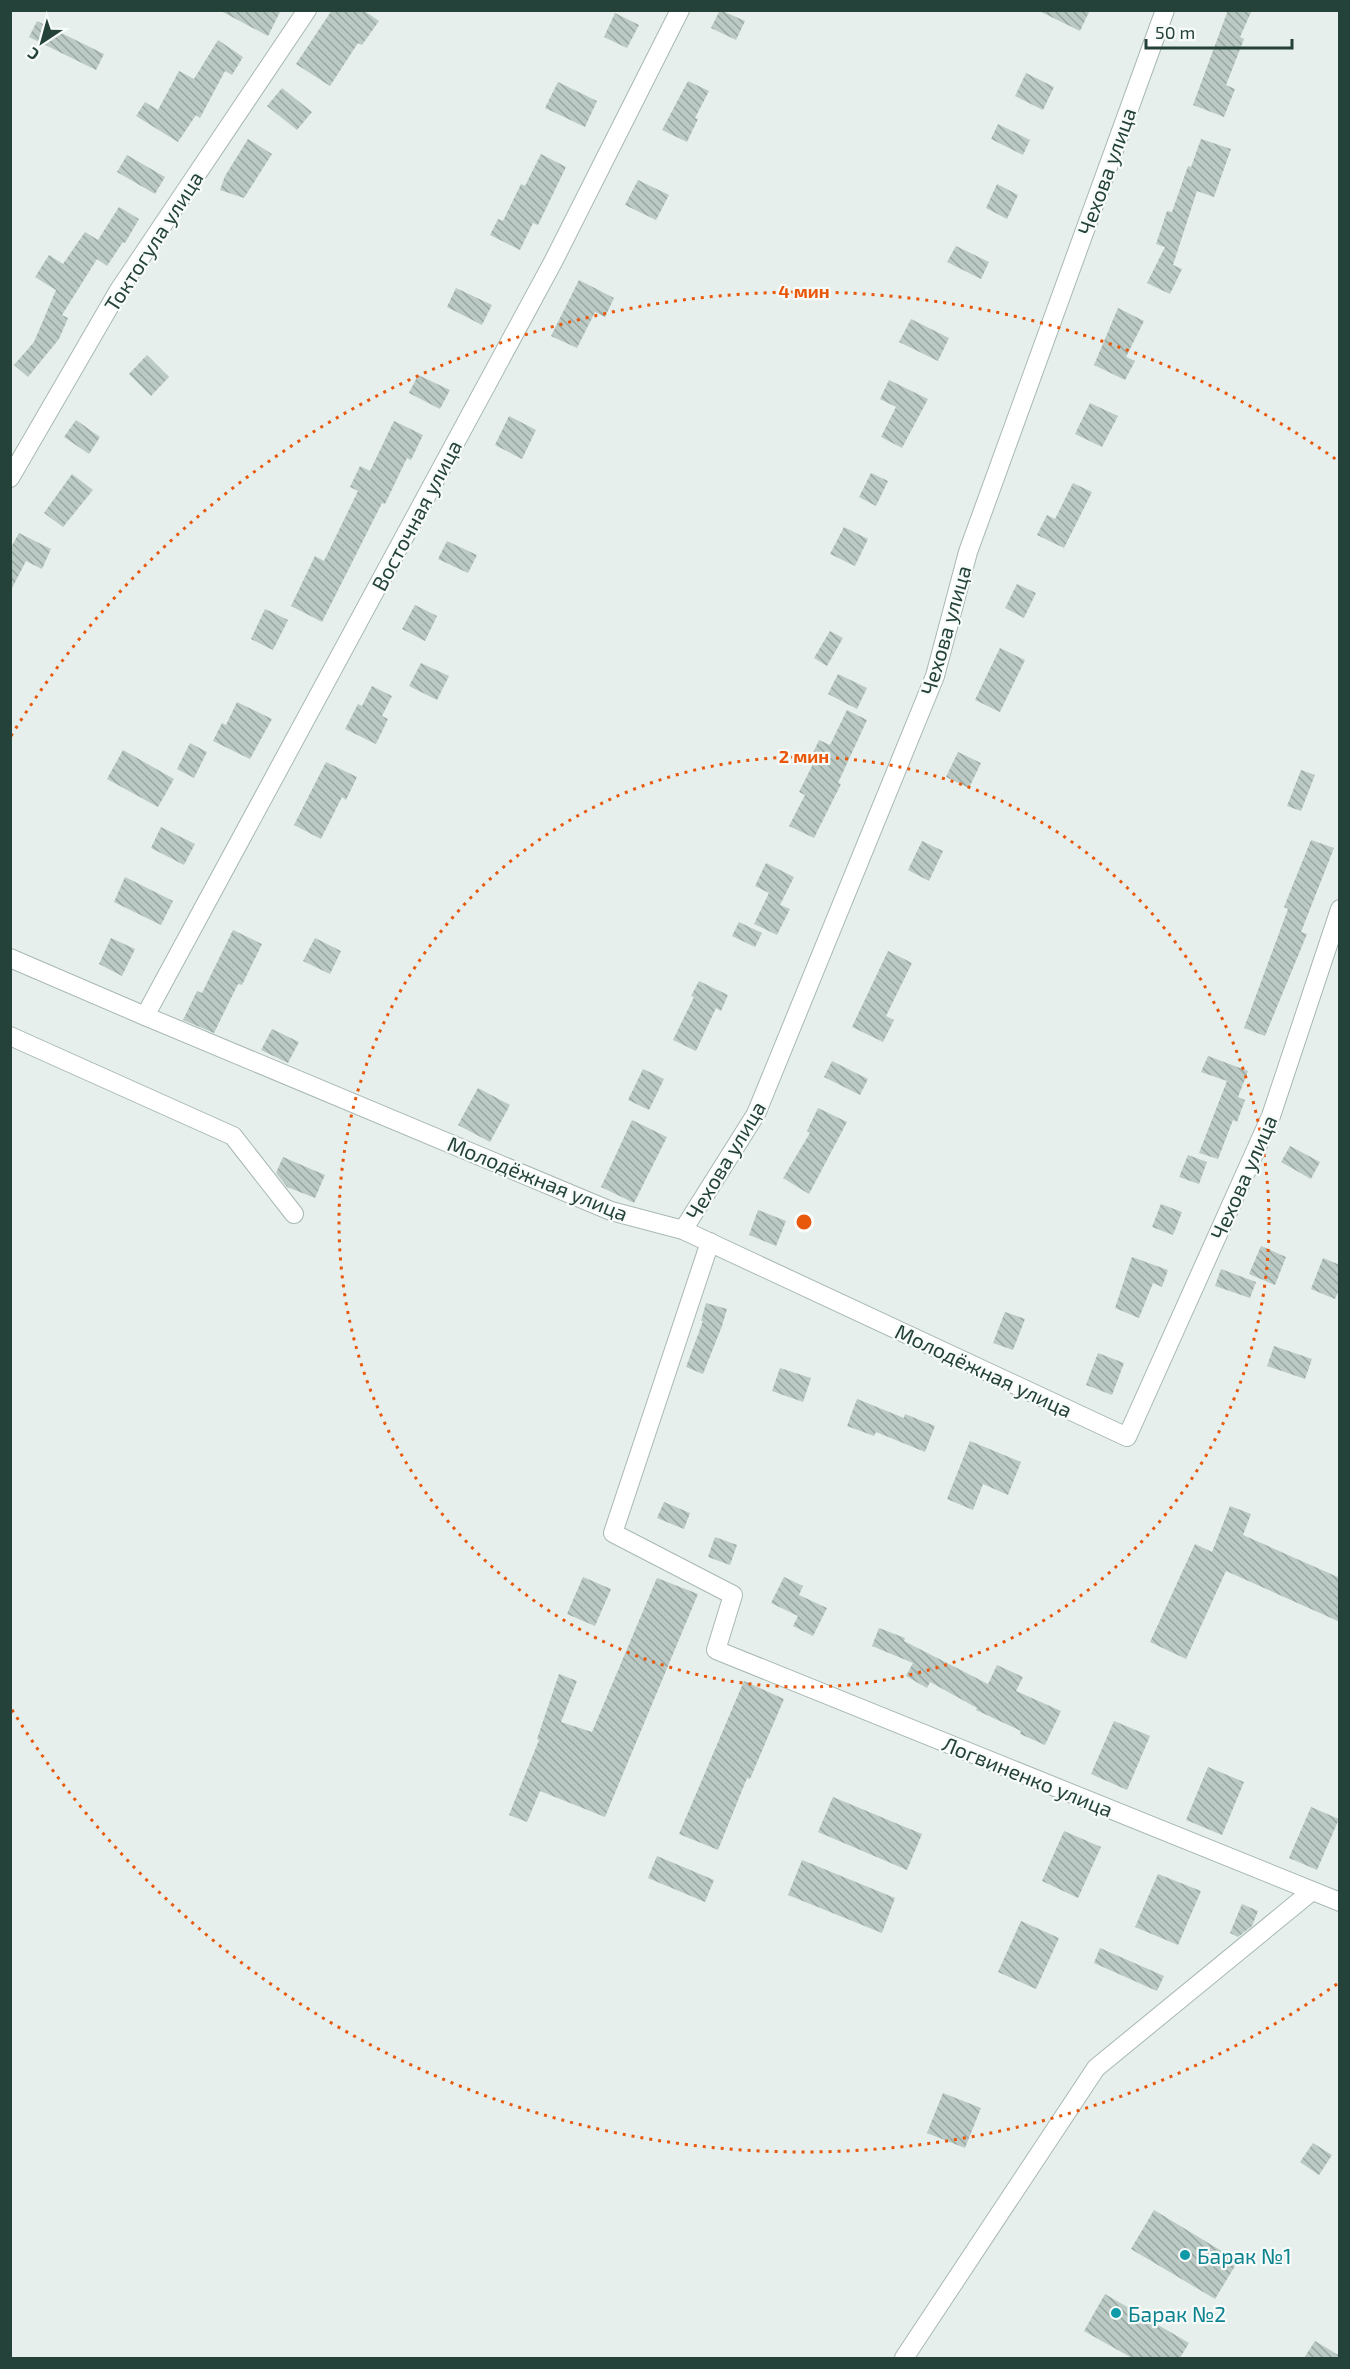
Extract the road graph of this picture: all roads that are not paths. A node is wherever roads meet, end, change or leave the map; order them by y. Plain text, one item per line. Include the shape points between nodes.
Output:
1 (307, 10) edge
2 (680, 10) edge
3 (1165, 10) edge
4 (10, 478) edge
5 (1340, 909) edge
6 (10, 958) edge
7 (145, 1016) junction
8 (10, 1036) edge
9 (294, 1214) dead end
10 (683, 1230) junction
11 (710, 1242) junction
12 (1127, 1437) joint
13 (1312, 1891) junction
14 (1340, 1902) edge
15 (904, 2358) edge

1 - 4 street, Токтогула улица via 119,290
2 - 7 street, Восточная улица via 547,273
3 - 10 street, Чехова улица via 968,552 935,676 756,1114
5 - 12 street, Чехова улица via 1271,1116
6 - 7 street, Молодёжная улица
7 - 10 street, Молодёжная улица via 611,1210
8 - 9 street via 233,1136
10 - 11 street, Молодёжная улица
11 - 12 street, Молодёжная улица
11 - 13 street, Логвиненко улица via 613,1533 734,1595 716,1650
13 - 14 street, Логвиненко улица
13 - 15 street via 1096,2068

